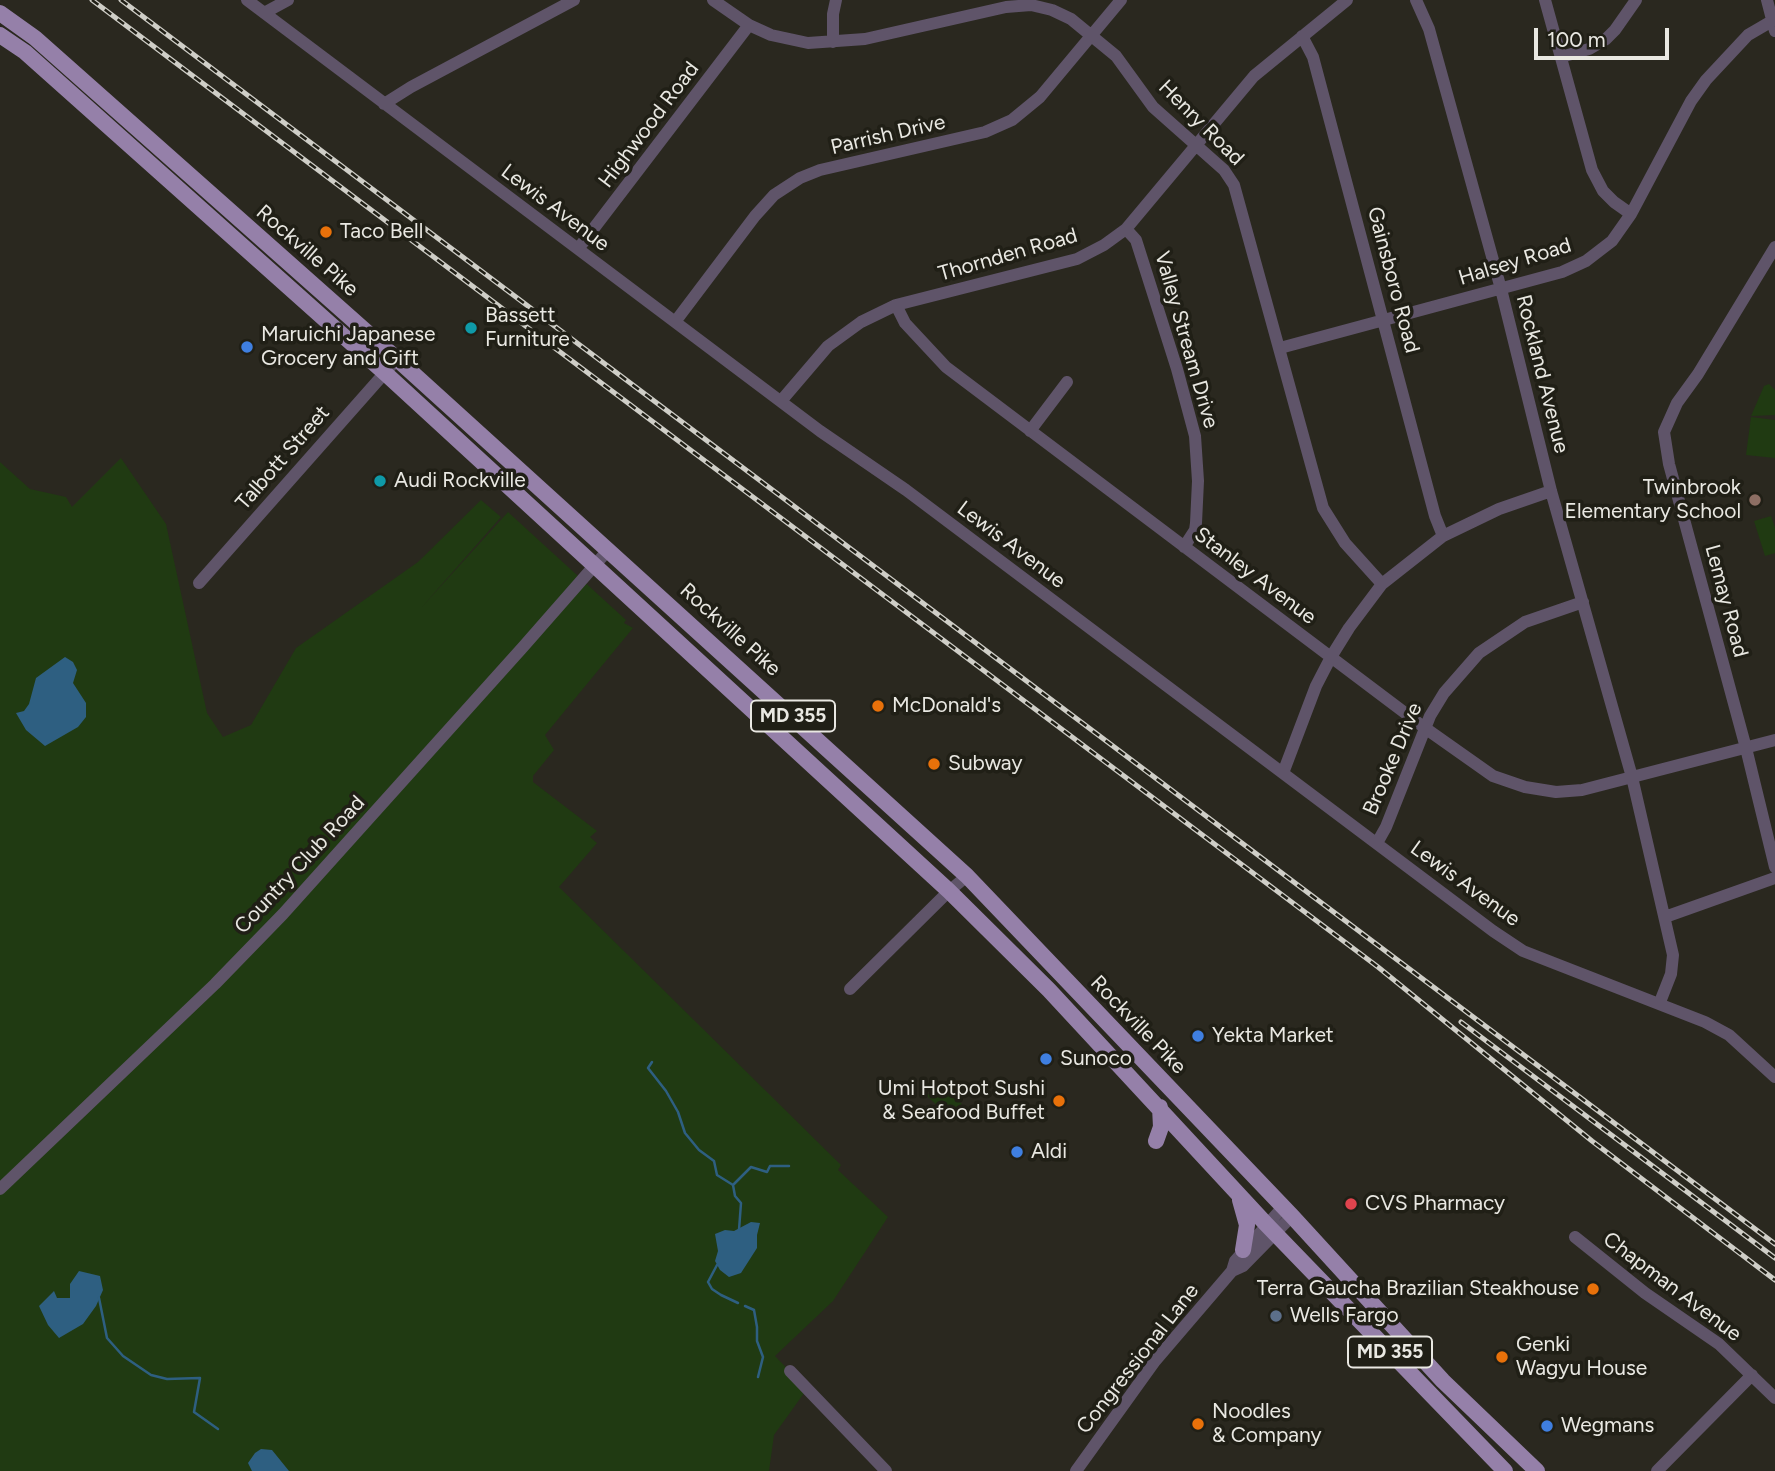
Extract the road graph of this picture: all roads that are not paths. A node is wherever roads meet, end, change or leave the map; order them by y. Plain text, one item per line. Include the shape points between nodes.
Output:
1 (247, 0) edge
2 (288, 0) edge
3 (713, 0) edge
4 (836, 0) edge
5 (1121, 0) edge
6 (1347, 0) edge
7 (1416, 0) edge
8 (1545, 0) edge
9 (1636, 0) edge
10 (1767, 0) edge
11 (569, 1) edge
12 (1006, 4) edge
13 (0, 13) edge
14 (264, 13) junction
15 (749, 25) junction
16 (1774, 26) edge
17 (0, 35) edge
18 (1092, 35) junction
19 (1302, 36) junction
20 (833, 42) junction
21 (1561, 57) junction
22 (384, 104) junction
23 (1196, 144) junction
24 (1631, 214) junction
25 (1126, 229) junction
26 (1775, 247) edge
27 (578, 249) junction
28 (1501, 289) junction
29 (896, 305) junction
30 (1383, 320) junction
31 (675, 322) junction
32 (1280, 348) junction
33 (397, 359) junction
34 (384, 373) junction
35 (1067, 382) dead end
36 (781, 401) junction
37 (1030, 431) junction
38 (504, 456) junction
39 (491, 470) junction
40 (1551, 491) junction
41 (1443, 536) junction
42 (1184, 547) junction
43 (609, 549) junction
44 (595, 565) junction
45 (199, 583) dead end
46 (1382, 584) junction
47 (1583, 601) junction
48 (1331, 657) junction
49 (1424, 728) junction
50 (1775, 740) edge
51 (1746, 748) junction
52 (1283, 773) junction
53 (1632, 778) junction
54 (1377, 843) junction
55 (1775, 867) edge
56 (967, 876) junction
57 (1775, 878) edge
58 (949, 891) junction
59 (1665, 917) junction
60 (850, 989) dead end
61 (1660, 1002) junction
62 (1775, 1077) edge
63 (1160, 1107) junction
64 (1188, 1139) junction
65 (0, 1189) edge
66 (1237, 1191) junction
67 (1287, 1212) junction
68 (1271, 1228) junction
69 (1575, 1237) dead end
70 (1243, 1250) junction
71 (1231, 1271) junction
72 (790, 1371) dead end
73 (1752, 1375) junction
74 (1775, 1398) edge
75 (886, 1471) edge
76 (1076, 1471) edge
77 (1505, 1471) edge
78 (1537, 1471) edge
79 (1657, 1471) edge

1 - 14 street, Lewis Avenue
2 - 14 street
3 - 15 street, Henry Road
4 - 20 street
5 - 18 street, Parrish Drive
6 - 19 street, Thornden Road
7 - 28 street, Rockland Avenue via 1429,29
8 - 21 street
9 - 21 street via 1606,39
10 - 16 street
11 - 22 street
12 - 18 street, Henry Road via 1052,10
12 - 20 street, Henry Road
13 - 33 main road, Rockville Pike / MD 355 via 35,38
14 - 22 street, Lewis Avenue
15 - 20 street, Henry Road via 794,41
15 - 27 street, Highwood Road
16 - 24 street, Halsey Road via 1748,35 1706,80
17 - 34 main road, Rockville Pike / MD 355 via 25,52
18 - 23 street, Henry Road via 1116,56 1153,107
18 - 31 street, Parrish Drive via 1040,97 1012,120 985,132 821,170 774,195
19 - 23 street, Thornden Road via 1254,76
19 - 30 street, Gainsboro Road via 1313,57
21 - 24 street via 1592,170 1603,191
22 - 27 street, Lewis Avenue
23 - 25 street, Thornden Road
23 - 32 street, Henry Road via 1234,185
24 - 28 street, Halsey Road via 1612,241 1586,261
25 - 29 street, Thornden Road via 1077,259
25 - 42 street, Valley Stream Drive via 1136,240 1195,436 1196,523
26 - 51 street, Lemay Road via 1677,403 1664,432
27 - 31 street, Lewis Avenue
28 - 30 street, Halsey Road
28 - 40 street, Rockland Avenue
29 - 36 street, Thornden Road via 861,322 828,346
29 - 37 street, Stanley Avenue via 912,333 946,368
30 - 32 street, Halsey Road
30 - 41 street, Gainsboro Road
31 - 36 street, Lewis Avenue
32 - 46 street, Henry Road via 1324,508 1345,543
33 - 34 street, Talbott Street
33 - 38 main road, Rockville Pike / MD 355
34 - 39 main road, Rockville Pike / MD 355
34 - 45 street, Talbott Street
35 - 37 street
36 - 52 street, Lewis Avenue
37 - 42 street, Stanley Avenue
38 - 39 main road
38 - 43 main road, Rockville Pike / MD 355
39 - 44 main road, Rockville Pike / MD 355
40 - 41 street
40 - 47 street, Rockland Avenue
41 - 46 street
42 - 48 street, Stanley Avenue
43 - 44 street, Country Club Road
43 - 56 main road, Rockville Pike / MD 355
44 - 58 main road, Rockville Pike / MD 355
44 - 65 street, Country Club Road via 283,914
46 - 48 street
47 - 49 street, Brooke Drive via 1525,622 1479,653 1444,693
47 - 53 street, Rockland Avenue
48 - 49 street, Stanley Avenue
48 - 52 street
49 - 53 street, Stanley Avenue via 1493,776 1525,788 1582,790
49 - 54 street, Brooke Drive
50 - 51 street, Stanley Avenue
51 - 53 street, Stanley Avenue
51 - 55 street, Lemay Road
52 - 54 street, Lewis Avenue
53 - 59 street, Rockland Avenue
54 - 61 street, Lewis Avenue via 1523,951
56 - 58 street
56 - 67 main road, Rockville Pike / MD 355
57 - 59 street
58 - 60 street
58 - 63 main road, Rockville Pike / MD 355
59 - 61 street, Rockland Avenue via 1673,955
61 - 62 street, Lewis Avenue via 1729,1035
63 - 64 main road, Rockville Pike / MD 355
63 - 64 main road via 1156,1142
64 - 66 main road, Rockville Pike / MD 355
66 - 68 main road, Rockville Pike / MD 355
66 - 70 main road via 1246,1215
67 - 68 street, Congressional Lane
67 - 78 main road, Rockville Pike / MD 355 via 1443,1381
68 - 70 street, Congressional Lane
68 - 71 street, Congressional Lane via 1243,1266
68 - 77 main road, Rockville Pike / MD 355
69 - 73 street, Chapman Avenue via 1719,1344
70 - 71 street, Congressional Lane
71 - 76 street, Congressional Lane via 1155,1361
72 - 75 street
73 - 74 street, Chapman Avenue
73 - 79 street

